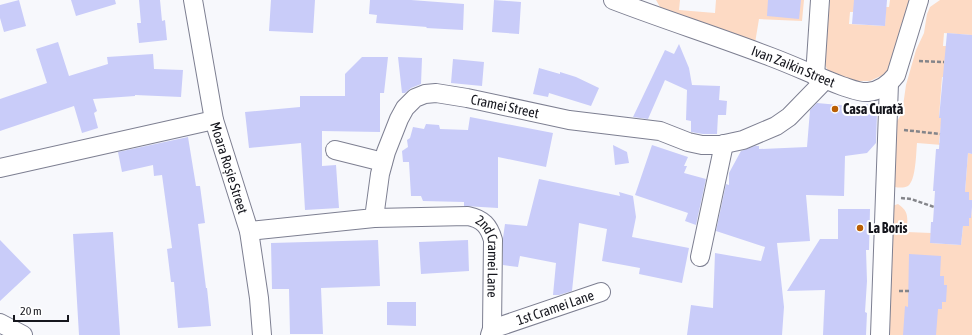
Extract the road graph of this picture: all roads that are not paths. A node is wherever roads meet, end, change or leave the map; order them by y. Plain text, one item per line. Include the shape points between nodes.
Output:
1 (193, 0) edge
2 (613, 0) edge
3 (820, 0) edge
4 (919, 0) edge
5 (650, 7) edge
6 (820, 78) junction
7 (889, 83) junction
8 (214, 120) junction
9 (724, 144) junction
10 (335, 150) dead end
11 (383, 162) junction
12 (0, 168) edge
13 (374, 218) junction
14 (249, 231) junction
15 (700, 257) dead end
16 (601, 292) dead end
17 (0, 323) edge
18 (491, 332) edge
19 (23, 335) edge
20 (262, 335) edge
21 (880, 335) edge

1 - 8 street, Moara Roșie Street
2 - 5 street, Ivan Zaikin Street
3 - 6 street
4 - 7 street via 896,75
5 - 6 street, Ivan Zaikin Street
6 - 7 street, Ivan Zaikin Street via 867,92
6 - 9 street, Cramei Street via 789,117 776,126 743,140
7 - 21 street
8 - 12 street
8 - 14 street, Moara Roșie Street
9 - 11 street, Cramei Street via 702,145 660,131 569,120 436,93 415,98 405,108
9 - 15 street
10 - 11 street
11 - 13 street, Cramei Street
13 - 14 street
13 - 18 street, 2nd Cramei Lane via 468,216 484,223 490,229 493,240
14 - 20 street, Moara Roșie Street
16 - 18 street, 1st Cramei Lane
17 - 19 street

